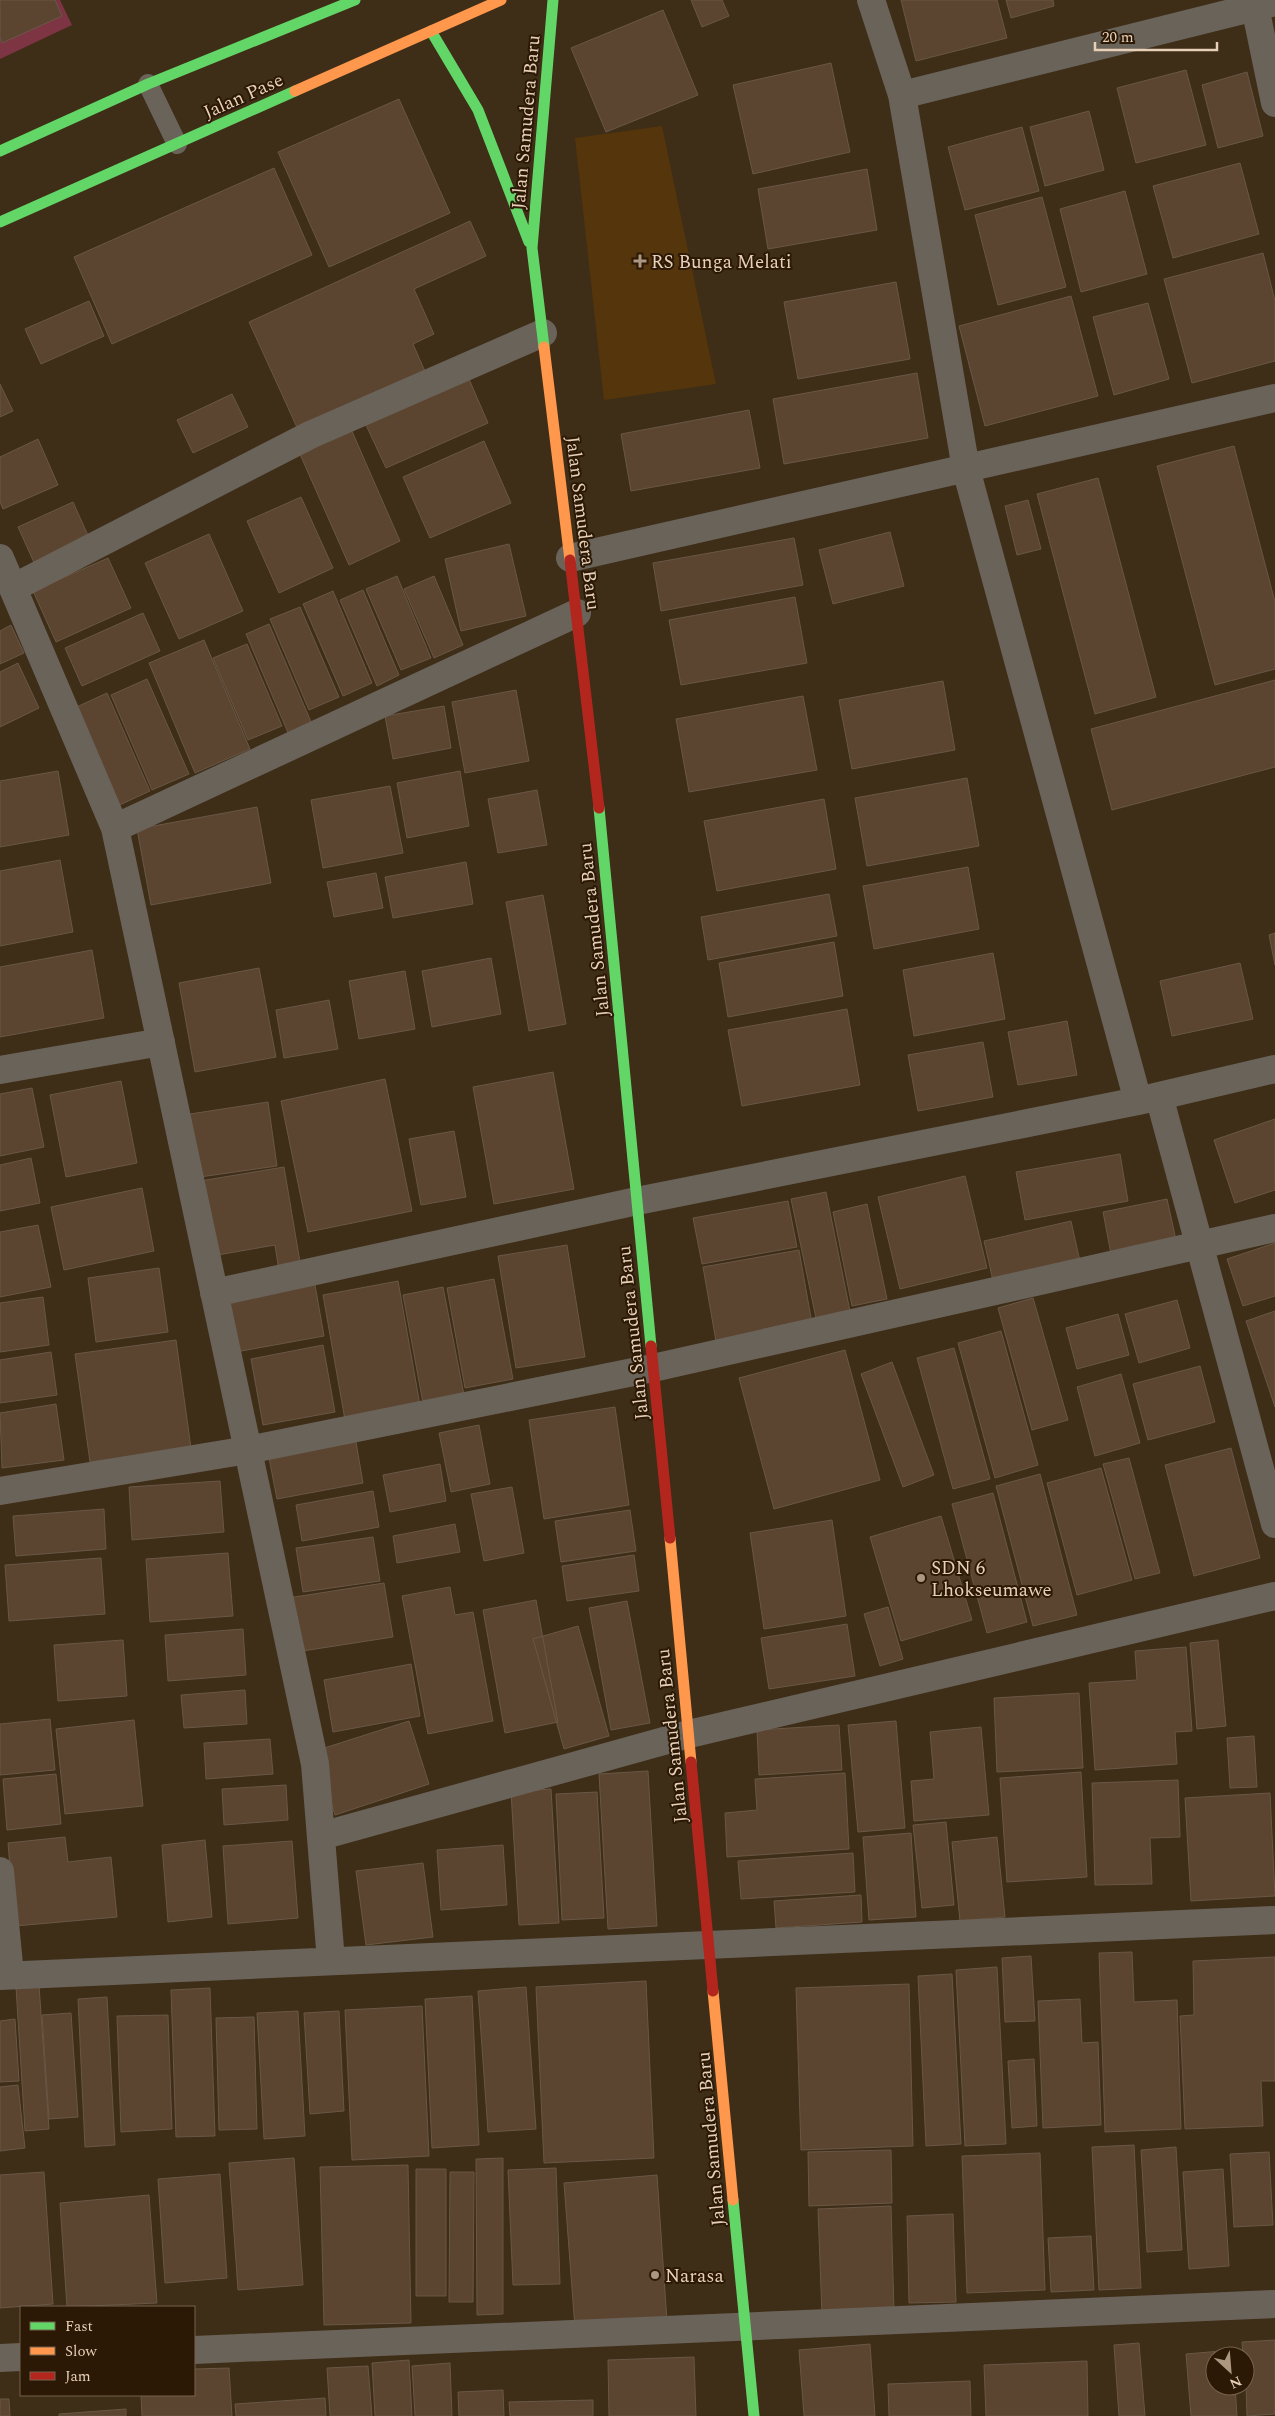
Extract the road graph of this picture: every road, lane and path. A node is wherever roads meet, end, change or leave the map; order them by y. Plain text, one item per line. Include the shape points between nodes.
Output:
1 (355, 0) edge
2 (501, 0) edge
3 (553, 0) edge
4 (871, 0) edge
5 (1265, 4) edge
6 (431, 31) junction
7 (148, 84) junction
8 (902, 95) junction
9 (1275, 103) edge
10 (177, 144) junction
11 (0, 151) edge
12 (0, 222) edge
13 (532, 248) junction
14 (543, 333) junction
15 (1275, 398) edge
16 (966, 469) junction
17 (0, 558) edge
18 (570, 558) junction
19 (13, 588) junction
20 (577, 613) junction
21 (115, 828) junction
22 (161, 1042) junction
23 (1275, 1069) edge
24 (0, 1070) edge
25 (1148, 1099) junction
26 (637, 1201) junction
27 (1275, 1228) edge
28 (1199, 1245) junction
29 (214, 1293) junction
30 (653, 1368) junction
31 (248, 1450) junction
32 (0, 1490) edge
33 (1275, 1524) edge
34 (1275, 1596) edge
35 (689, 1734) junction
36 (321, 1836) junction
37 (0, 1871) edge
38 (1275, 1920) edge
39 (709, 1944) junction
40 (331, 1961) junction
41 (5, 1975) edge
42 (1275, 2304) edge
43 (746, 2328) junction
44 (195, 2350) edge
45 (20, 2357) edge
46 (0, 2358) edge
47 (754, 2416) edge

1 - 7 street
2 - 6 street, Jalan Pase
3 - 13 street, Jalan Samudera Baru
4 - 8 street
5 - 8 street
5 - 9 street
6 - 10 street, Jalan Pase
6 - 13 street, Jalan Samudera Baru via 478,110
7 - 10 lane
7 - 11 street
8 - 16 street
10 - 12 street, Jalan Pase
13 - 14 street, Jalan Samudera Baru
14 - 18 street, Jalan Samudera Baru
14 - 19 street via 310,435
15 - 16 street
16 - 18 street
16 - 25 street
17 - 19 street
18 - 20 street, Jalan Samudera Baru
19 - 21 street
20 - 21 street
20 - 26 street, Jalan Samudera Baru via 596,773
21 - 22 street
22 - 24 street
22 - 29 street
23 - 25 street
25 - 26 street
25 - 28 street
26 - 29 street
26 - 30 street, Jalan Samudera Baru
27 - 28 street
28 - 30 street
28 - 33 street
29 - 31 street
30 - 31 street
30 - 35 street, Jalan Samudera Baru
31 - 32 street
31 - 36 street via 315,1764
34 - 35 street
35 - 36 street
35 - 39 street, Jalan Samudera Baru
36 - 40 street
37 - 41 street
38 - 39 street
39 - 40 street
39 - 43 street, Jalan Samudera Baru
40 - 41 street
42 - 43 street
43 - 44 street
43 - 47 street, Jalan Samudera Baru
45 - 46 street

